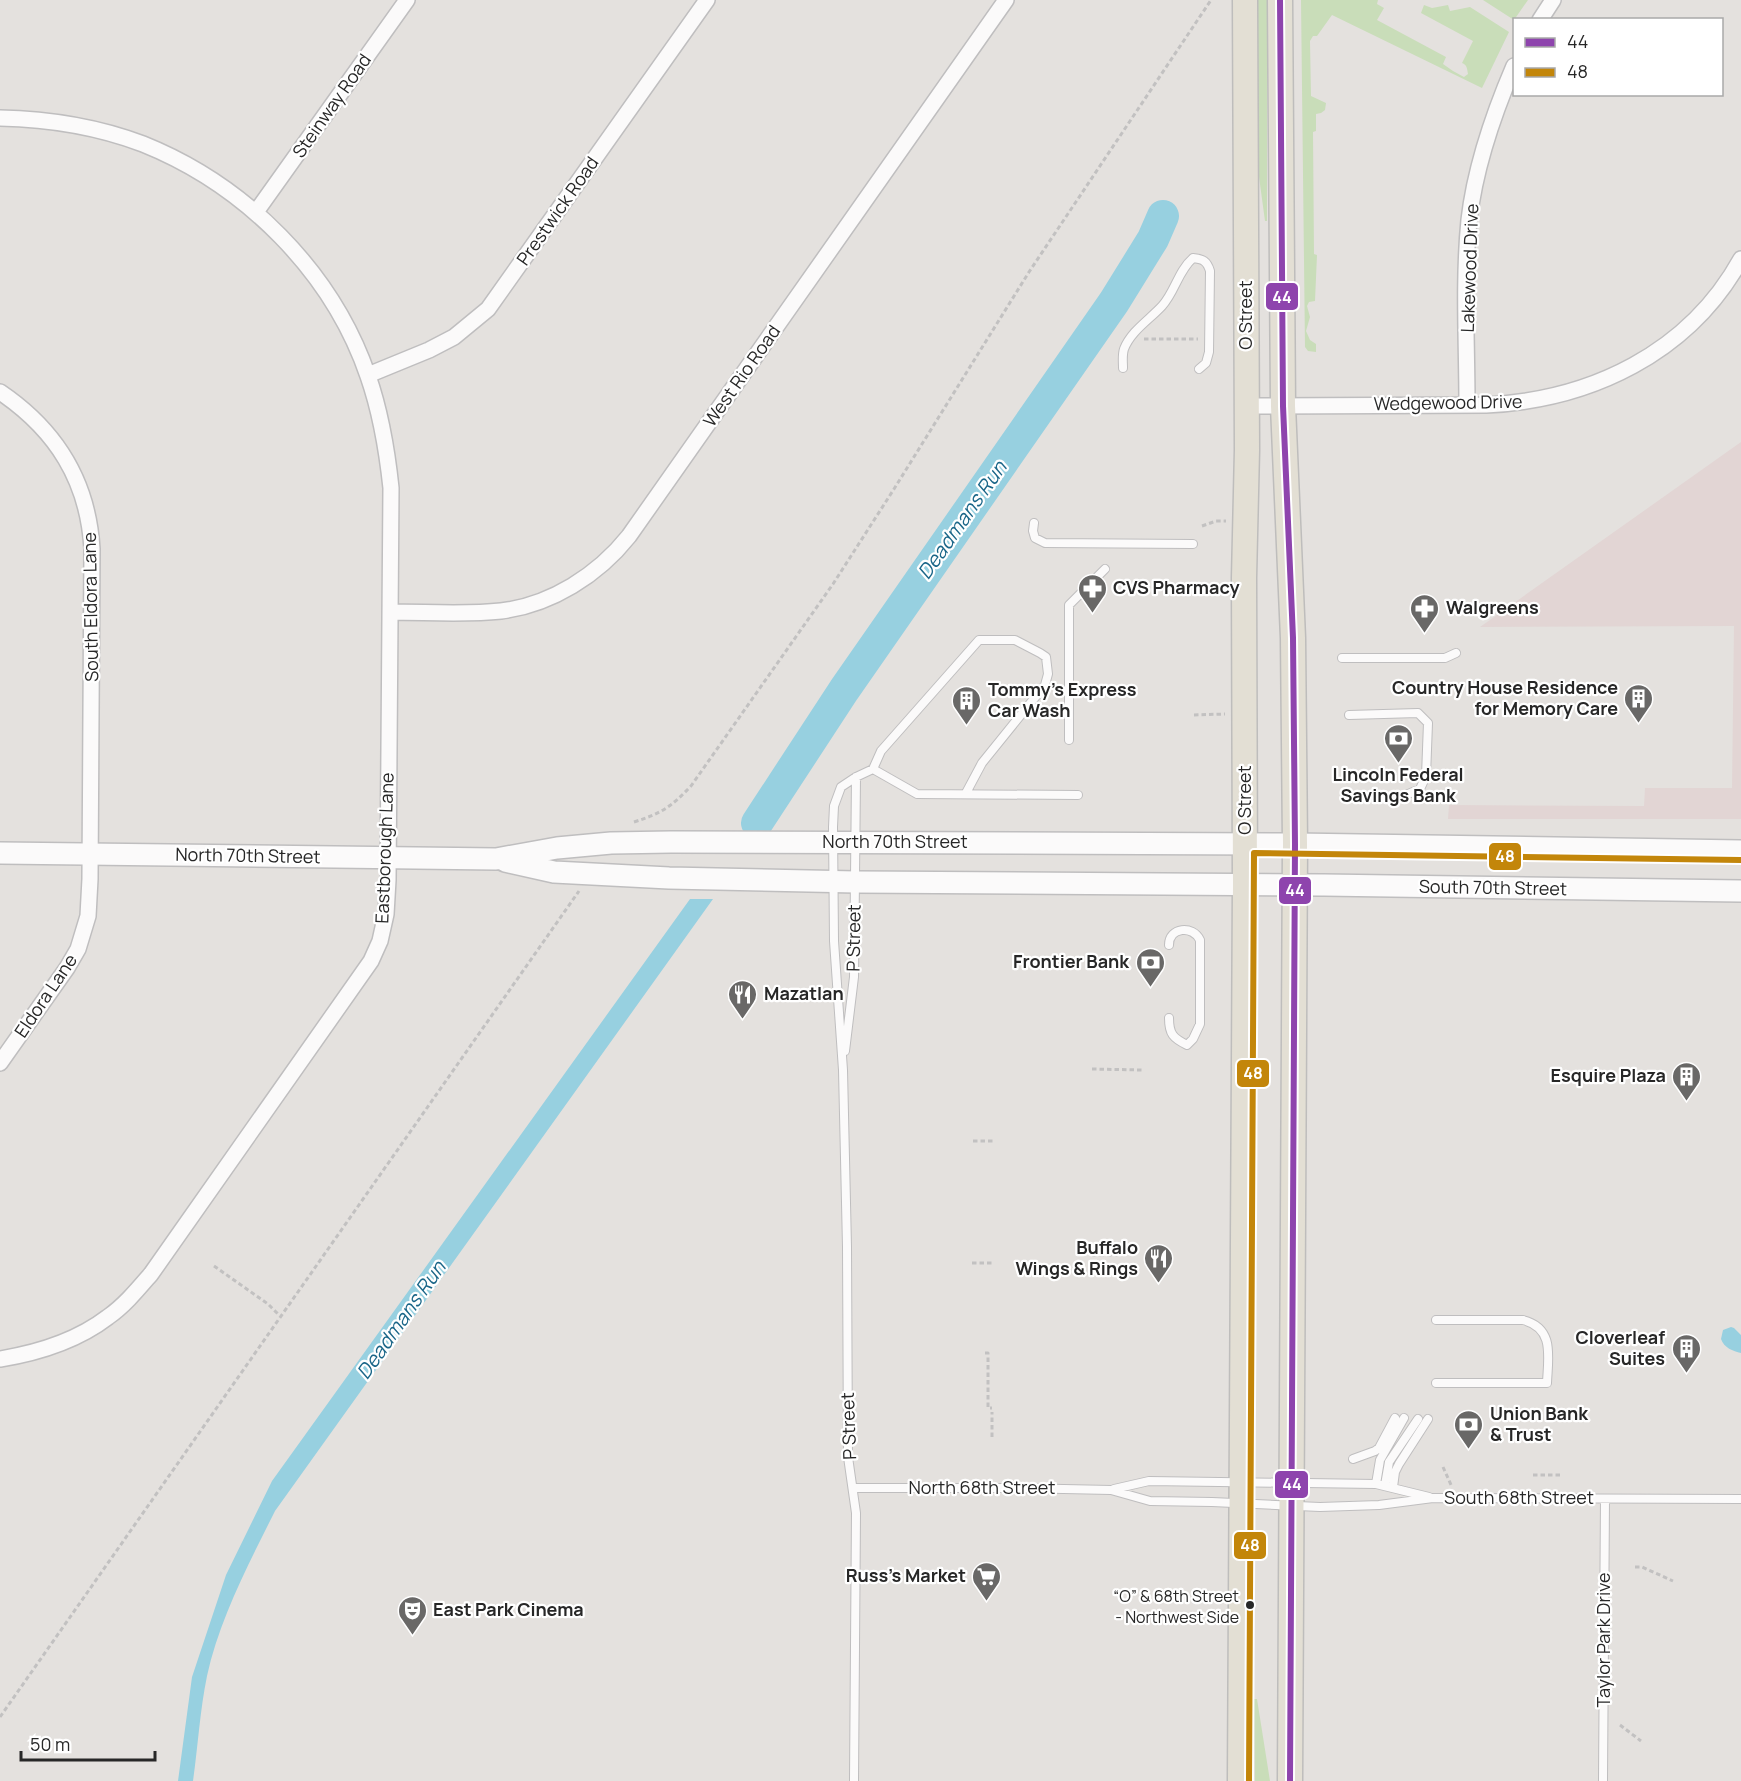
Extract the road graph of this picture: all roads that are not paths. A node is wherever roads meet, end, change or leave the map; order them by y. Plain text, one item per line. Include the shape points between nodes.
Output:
1 (407, 0) edge
2 (707, 0) edge
3 (1006, 0) edge
4 (1245, 0) edge
5 (1280, 0) edge
6 (1553, 0) edge
7 (1541, 18) edge
8 (1513, 70) edge
9 (0, 118) edge
10 (256, 212) junction
11 (1741, 259) edge
12 (1124, 368) dead end
13 (1199, 369) dead end
14 (368, 375) junction
15 (0, 392) edge
16 (1467, 405) junction
17 (1247, 406) junction
18 (1283, 406) junction
19 (1034, 523) dead end
20 (1193, 544) dead end
21 (1105, 569) dead end
22 (390, 612) junction
23 (1456, 653) dead end
24 (1342, 658) dead end
25 (1348, 715) dead end
26 (1069, 740) dead end
27 (873, 769) junction
28 (856, 777) junction
29 (966, 793) junction
30 (1408, 794) dead end
31 (1078, 795) dead end
32 (833, 842) junction
33 (856, 842) junction
34 (1245, 844) junction
35 (1295, 844) junction
36 (1741, 851) edge
37 (0, 853) edge
38 (91, 854) junction
39 (388, 857) junction
40 (496, 859) junction
41 (832, 881) junction
42 (856, 882) junction
43 (1245, 884) junction
44 (1294, 885) junction
45 (1741, 891) edge
46 (1169, 945) dead end
47 (1169, 1018) dead end
48 (0, 1063) edge
49 (843, 1070) junction
50 (1436, 1320) dead end
51 (0, 1359) edge
52 (1436, 1383) dead end
53 (1395, 1418) dead end
54 (1404, 1418) dead end
55 (1418, 1419) dead end
56 (1428, 1419) dead end
57 (1353, 1459) dead end
58 (1380, 1485) junction
59 (1394, 1487) junction
60 (853, 1488) junction
61 (1111, 1490) junction
62 (1243, 1493) junction
63 (1291, 1494) junction
64 (1433, 1498) junction
65 (1605, 1499) junction
66 (1741, 1499) edge
67 (854, 1781) edge
68 (1240, 1781) edge
69 (1290, 1781) edge
70 (1603, 1781) edge

1 - 10 street, Steinway Road
2 - 14 street, Prestwick Road via 488,309 454,337
3 - 22 street, West Rio Road via 629,536 610,557 572,586 518,608
4 - 17 main road, O Street
5 - 18 main road, O Street
6 - 7 street
8 - 16 street, Lakewood Drive via 1479,167 1469,220
9 - 10 street, Eastborough Lane via 59,123 142,144 205,175
10 - 14 street, Eastborough Lane via 301,259 333,303
11 - 16 street, Wedgewood Drive via 1719,294 1693,323 1659,351 1630,368 1557,396 1518,403
12 - 13 lane via 1124,351 1130,339 1161,307 1193,258 1208,263 1210,271 1209,352
14 - 22 street, Eastborough Lane via 383,428 391,488
15 - 38 street, South Eldora Lane via 32,417 61,450 85,501 91,531
16 - 18 street, Wedgewood Drive
17 - 18 street, Wedgewood Drive
17 - 34 main road, O Street
18 - 35 main road, O Street via 1293,638
19 - 20 lane via 1035,538 1045,543
21 - 26 lane via 1069,605
22 - 39 street, Eastborough Lane
23 - 24 lane via 1445,658
25 - 30 lane via 1418,713 1428,723 1426,776 1420,789
27 - 28 lane
27 - 29 lane via 916,794
27 - 29 lane via 881,751 979,640 1015,640 1046,657 1045,685 982,763
28 - 32 lane, P Street via 841,787 834,806
28 - 33 lane, P Street
29 - 31 lane
32 - 33 main road, North 70th Street
32 - 40 main road, North 70th Street via 611,843
32 - 41 lane, P Street
33 - 34 main road, North 70th Street
33 - 42 lane, P Street
34 - 35 main road, North 70th Street
34 - 43 main road, O Street
35 - 36 main road
35 - 44 main road, O Street
37 - 38 main road, North 70th Street
38 - 39 main road, North 70th Street
38 - 48 street, Eldora Lane via 88,916 78,949
39 - 40 main road, North 70th Street
39 - 51 street, Eastborough Lane via 386,914 371,961 151,1274 129,1299 94,1326 49,1347
40 - 41 main road, North 70th Street via 555,872
41 - 42 main road, North 70th Street
41 - 49 lane, P Street
42 - 43 main road, North 70th Street
42 - 49 lane, P Street via 854,977
43 - 44 main road, South 70th Street
43 - 62 main road, O Street
44 - 45 main road, South 70th Street
44 - 63 main road, O Street
46 - 47 lane via 1173,934 1184,929 1198,934 1200,940 1200,1024 1186,1045 1175,1039
49 - 60 lane, P Street via 848,1457
50 - 52 lane via 1523,1320 1534,1323 1545,1333 1548,1347 1547,1383
53 - 57 lane via 1379,1448
54 - 58 lane via 1380,1460
55 - 58 lane via 1389,1462
56 - 59 lane via 1399,1464
58 - 59 lane, South 68th Street
58 - 63 lane, South 68th Street
59 - 64 lane, South 68th Street
60 - 61 lane, North 68th Street
60 - 67 lane, P Street
61 - 62 lane, North 68th Street via 1149,1480
61 - 62 lane, North 68th Street via 1150,1501 1212,1502
62 - 63 lane, North 68th Street
62 - 63 lane, South 68th Street
62 - 68 main road, O Street
63 - 64 lane, South 68th Street via 1379,1505
63 - 69 main road, O Street
64 - 65 lane, South 68th Street
65 - 66 lane, South 68th Street
65 - 70 lane, Taylor Park Drive

